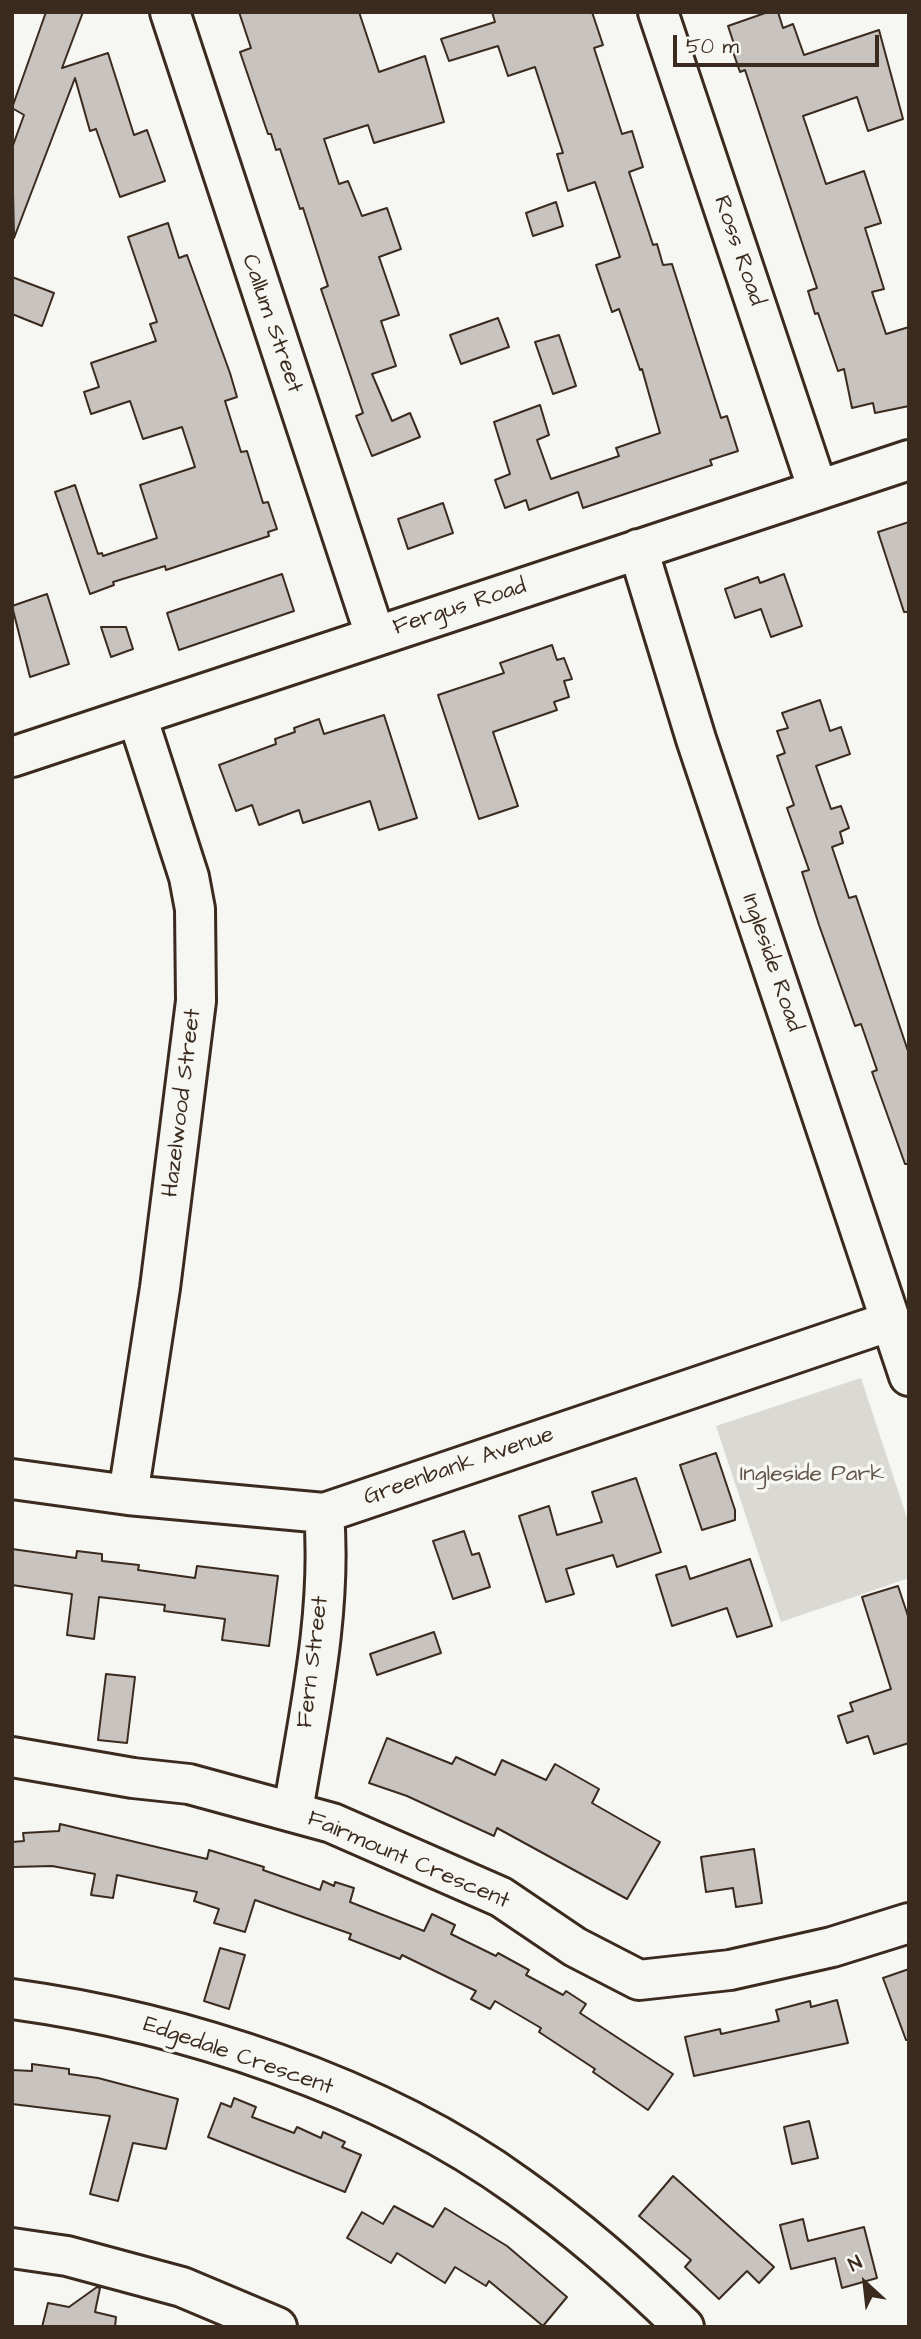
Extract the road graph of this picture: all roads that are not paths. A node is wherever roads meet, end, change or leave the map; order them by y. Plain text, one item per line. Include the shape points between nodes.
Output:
1 (170, 12) edge
2 (658, 12) edge
3 (909, 460) edge
4 (818, 489) junction
5 (638, 550) junction
6 (375, 635) junction
7 (137, 716) junction
8 (12, 757) edge
9 (891, 1321) junction
10 (909, 1376) edge
11 (12, 1479) edge
12 (128, 1495) junction
13 (324, 1513) junction
14 (12, 1757) edge
15 (293, 1811) junction
16 (909, 1923) edge
17 (12, 1999) edge
18 (12, 2248) edge
19 (277, 2327) edge
20 (684, 2327) edge

1 - 6 street, Callum Street
2 - 4 street, Ross Road
3 - 4 street, Fergus Road
4 - 5 street, Fergus Road
5 - 6 street, Fergus Road
5 - 9 street, Ingleside Road via 696,739
6 - 7 street, Fergus Road
7 - 8 street, Fergus Road
7 - 12 street, Hazelwood Street via 189,877 195,909 196,1000 160,1288
9 - 10 street, Ingleside Road
9 - 13 street, Greenbank Avenue
11 - 12 street, Greenbank Avenue
12 - 13 street, Greenbank Avenue
13 - 15 street, Fern Street via 327,1551 313,1690
14 - 15 street, Fairmount Crescent via 189,1784
15 - 16 street, Fairmount Crescent via 332,1823 501,1897 575,1947 639,1980 730,1970 832,1947
17 - 20 street, Edgedale Crescent via 82,2009 189,2035 298,2072 417,2125 517,2185 622,2267
18 - 19 street via 67,2256 182,2287

